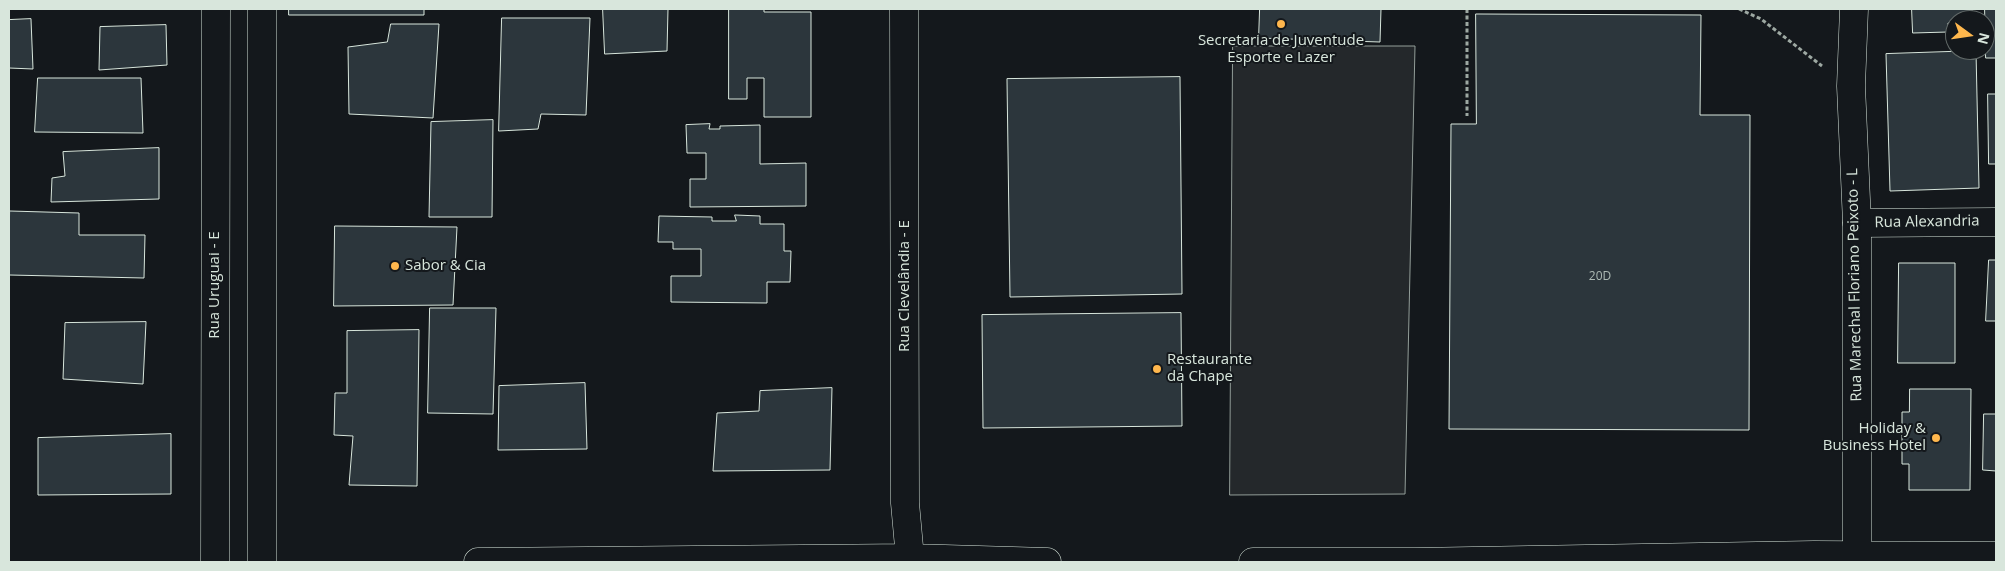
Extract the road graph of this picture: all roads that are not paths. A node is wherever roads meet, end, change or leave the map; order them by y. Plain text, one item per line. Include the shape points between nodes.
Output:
1 (216, 9) edge
2 (262, 9) edge
3 (904, 9) edge
4 (1854, 9) edge
5 (1996, 222) edge
6 (1857, 223) junction
7 (1996, 556) edge
8 (1857, 559) edge
9 (910, 560) edge
10 (214, 562) edge
11 (262, 562) edge
12 (478, 562) edge
13 (1047, 562) edge
14 (1252, 562) edge

1 - 10 street, Rua Uruguai - E
2 - 11 street
3 - 9 street, Rua Clevelândia - E via 905,502
4 - 6 street, Rua Marechal Floriano Peixoto - L via 1851,86
5 - 6 street, Rua Alexandria
6 - 8 street, Rua Marechal Floriano Peixoto - L
7 - 8 street
8 - 14 street via 1814,555
9 - 12 street
9 - 13 street

